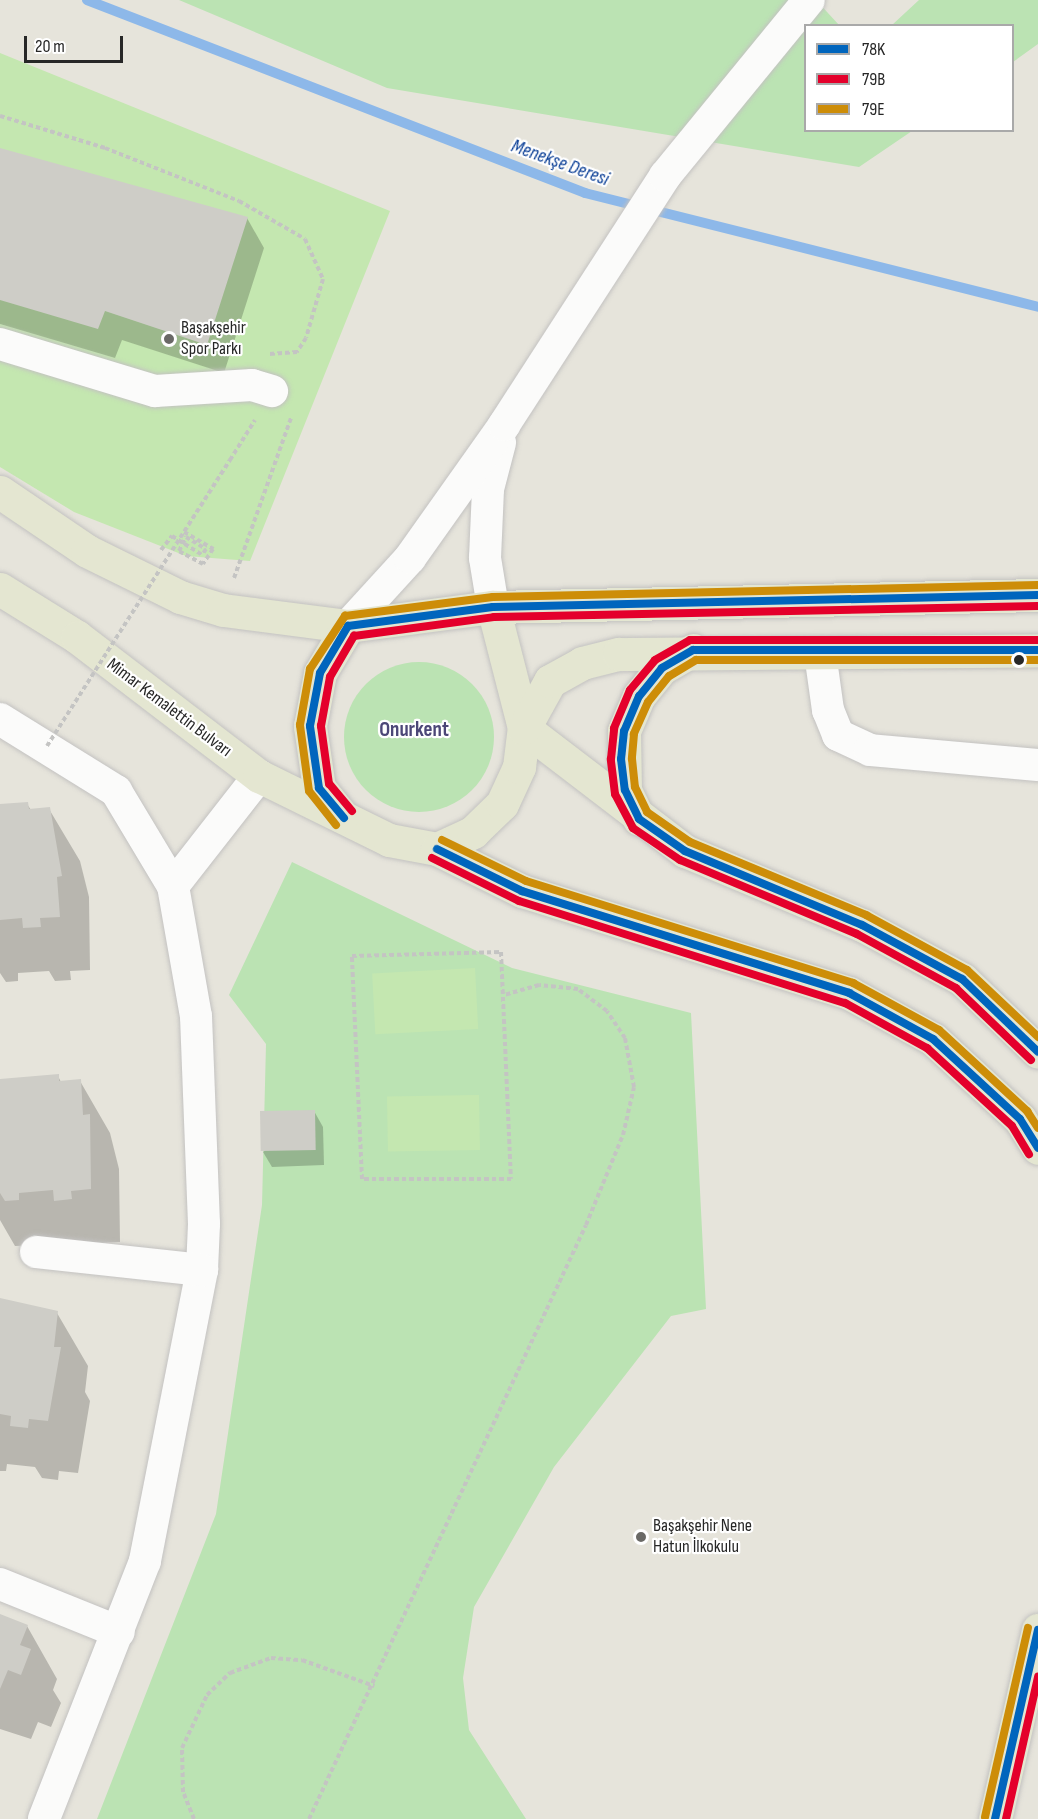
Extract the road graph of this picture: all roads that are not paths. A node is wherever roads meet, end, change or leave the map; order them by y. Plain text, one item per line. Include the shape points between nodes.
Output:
1 (810, 0) edge
2 (0, 344) edge
3 (283, 401) road end
4 (504, 425) junction
5 (0, 492) edge
6 (0, 589) edge
7 (1038, 595) edge
8 (493, 607) junction
9 (348, 626) junction
10 (693, 650) junction
11 (1038, 650) edge
12 (820, 653) junction
13 (0, 718) edge
14 (524, 728) junction
15 (1038, 765) edge
16 (259, 776) junction
17 (344, 818) junction
18 (639, 819) junction
19 (437, 849) junction
20 (173, 886) junction
21 (1038, 1052) edge
22 (1038, 1148) edge
23 (36, 1252) dead end
24 (202, 1270) junction
25 (0, 1584) edge
26 (1038, 1630) edge
27 (119, 1632) junction
28 (44, 1819) edge
29 (994, 1819) edge

1 - 4 street via 665,176
2 - 3 street via 155,391 252,385
4 - 8 street via 488,489 485,558
4 - 9 street via 410,558
5 - 9 main road via 87,551 180,597 223,610
6 - 16 main road, Mimar Kemalettin Bulvarı via 77,637
7 - 8 main road
8 - 9 main road
8 - 14 main road
9 - 17 main road via 320,673 310,726 319,788
10 - 12 main road
10 - 14 main road via 619,654 582,663 550,681
10 - 18 main road via 662,668 639,696 624,731 625,790
11 - 12 main road
12 - 15 street via 828,710 838,735 870,750
13 - 20 street via 116,791
14 - 18 main road
14 - 19 main road via 519,767 502,804 473,832
16 - 17 main road, Mimar Kemalettin Bulvarı
16 - 20 street
17 - 19 main road, Mimar Kemalettin Bulvarı via 389,840
18 - 21 main road via 685,851 862,925 962,979
19 - 22 main road via 522,891 849,993 933,1039 1020,1119
20 - 24 street via 195,1016
23 - 24 street
24 - 27 street via 145,1561
25 - 27 street
26 - 29 main road
27 - 28 street

